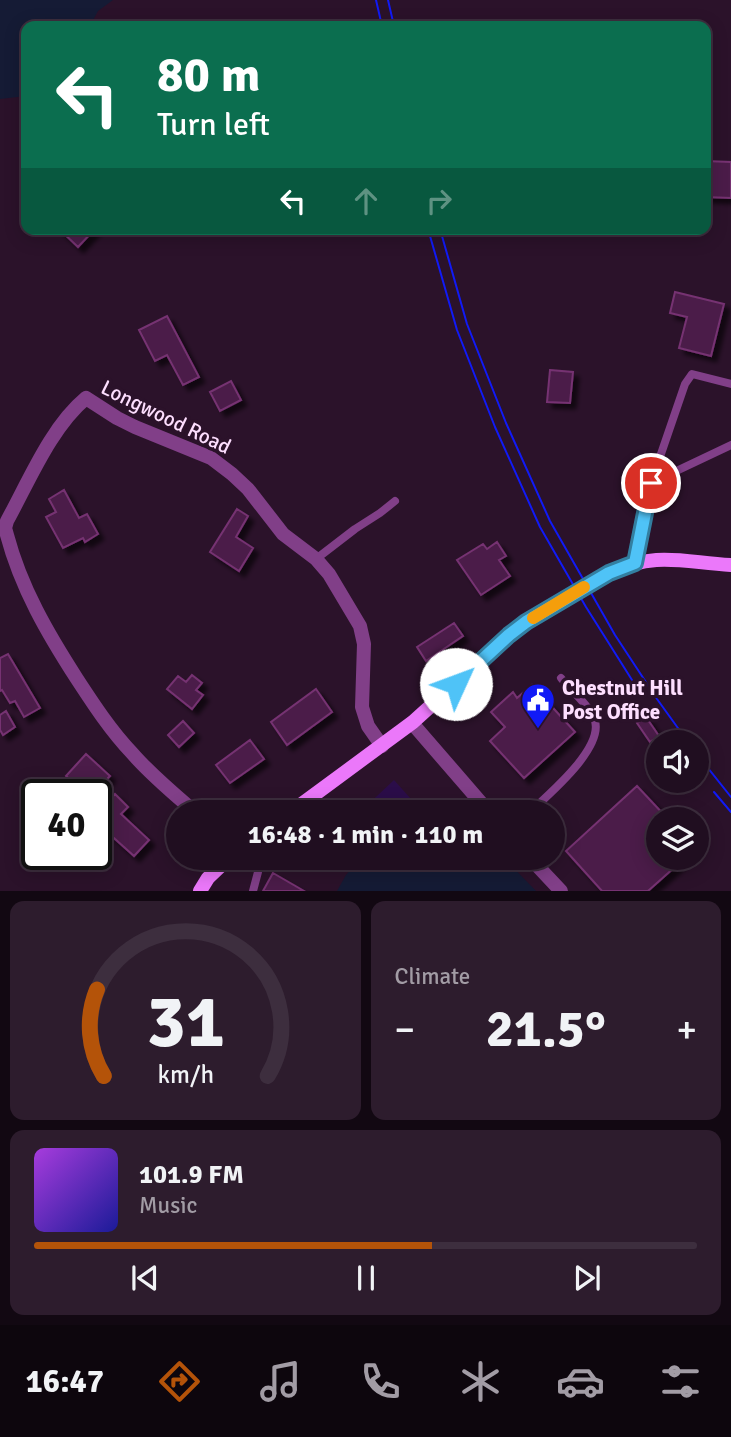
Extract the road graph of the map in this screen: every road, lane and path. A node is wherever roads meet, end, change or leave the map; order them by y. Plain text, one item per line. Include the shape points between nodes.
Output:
1 (731, 384) edge
2 (731, 445) edge
3 (651, 483) junction
4 (395, 501) dead end
5 (3, 528) edge
6 (316, 559) junction
7 (635, 563) junction
8 (731, 565) edge
9 (561, 678) dead end
10 (412, 723) junction
11 (382, 746) junction
12 (182, 800) edge
13 (308, 800) edge
14 (478, 800) edge
15 (542, 800) edge
16 (216, 870) edge
17 (258, 870) edge
18 (541, 870) edge
19 (200, 891) edge
20 (253, 891) edge
21 (561, 891) edge

1 - 3 lane via 692,374
2 - 3 lane
3 - 7 lane
4 - 6 lane
5 - 6 street, Longwood Road via 53,438 86,398 135,427 211,458 248,489 283,534
5 - 12 street, Longwood Road via 35,608 96,708 131,752
6 - 11 street, Longwood Road via 360,626 364,644 362,707
7 - 8 street via 663,559
7 - 10 street, bridge via 609,573 526,622
9 - 15 lane via 593,717 595,735 577,765
10 - 11 street
10 - 14 street
11 - 13 street
16 - 19 street
17 - 20 lane
18 - 21 street

